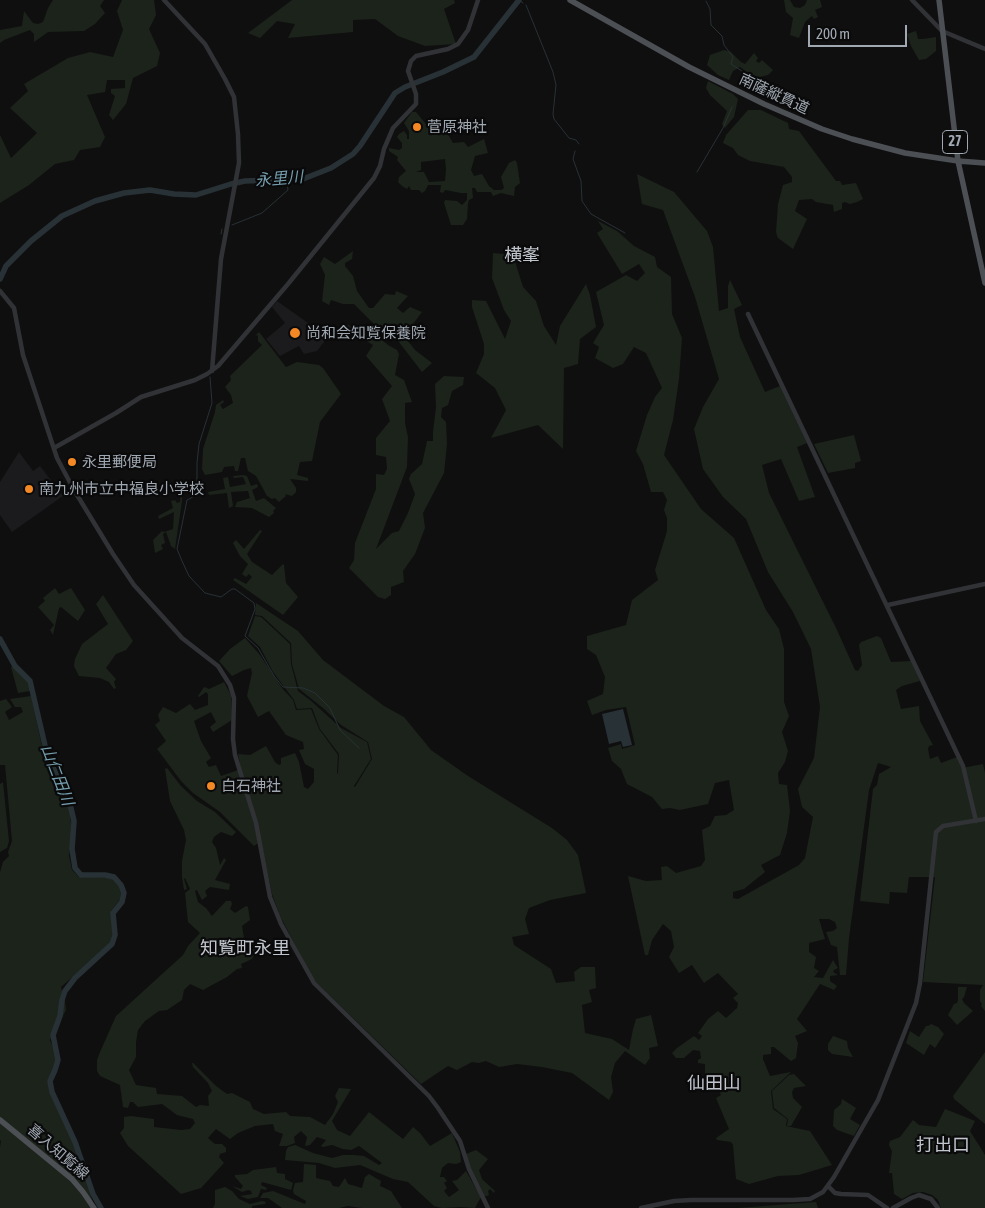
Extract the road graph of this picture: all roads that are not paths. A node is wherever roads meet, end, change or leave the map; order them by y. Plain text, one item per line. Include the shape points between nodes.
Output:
1 (164, 0) edge
2 (478, 0) edge
3 (570, 0) edge
4 (912, 0) edge
5 (939, 0) edge
6 (942, 31) junction
7 (985, 49) edge
8 (958, 161) junction
9 (985, 163) edge
10 (985, 283) edge
11 (0, 291) edge
12 (748, 314) dead end
13 (212, 371) junction
14 (54, 448) junction
15 (985, 584) edge
16 (888, 606) junction
17 (985, 819) edge
18 (976, 821) junction
19 (0, 1120) edge
20 (828, 1186) junction
21 (94, 1208) edge
22 (488, 1208) edge
23 (641, 1208) edge
24 (887, 1208) edge
25 (893, 1208) edge
26 (938, 1208) edge

1 - 13 street via 205,44 233,93 239,156 221,259
2 - 13 street via 468,30 458,44 413,58 408,68 416,104 393,128 374,178
3 - 8 main road, 南薩縦貫道 / 27 via 689,67 794,117 844,136 905,153
4 - 6 street
5 - 6 main road, 27
6 - 7 street
6 - 8 main road, 27
8 - 9 main road, 南薩縦貫道 / 27
8 - 10 main road, 27
11 - 14 street via 14,308 24,355
12 - 16 street
13 - 14 street via 195,380 141,397
14 - 22 street via 70,482 129,578 175,631 221,668 230,685 234,698 235,755 256,823 270,897 310,978 429,1096 460,1141 469,1170
15 - 16 street
16 - 18 street via 963,766
17 - 18 street
18 - 20 street via 943,826 936,832 916,1003 878,1100
19 - 21 main road, 喜入知覧線 via 72,1179
20 - 23 street via 818,1196 805,1199 691,1200
20 - 24 street via 835,1193 868,1195
25 - 26 street via 919,1195 931,1199

